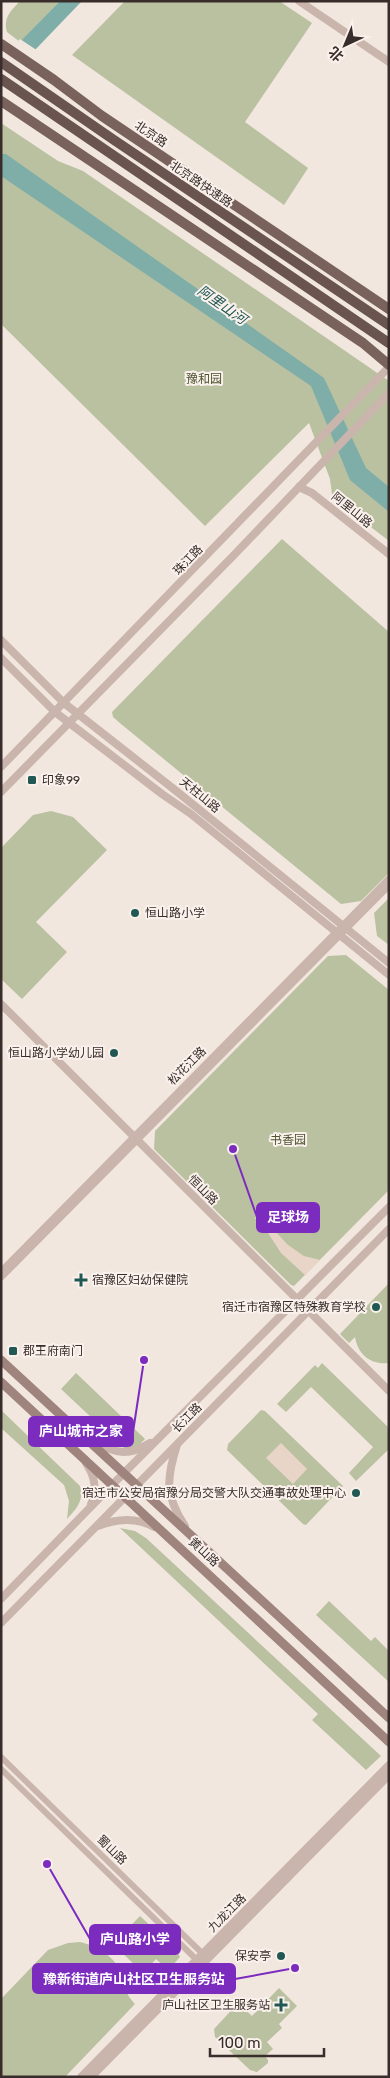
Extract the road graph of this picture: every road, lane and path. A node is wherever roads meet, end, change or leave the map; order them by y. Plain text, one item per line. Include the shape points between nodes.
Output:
1 (299, 1) edge
2 (4, 46) edge
3 (1, 62) edge
4 (389, 62) edge
5 (1, 79) edge
6 (1, 101) edge
7 (389, 309) edge
8 (364, 326) junction
9 (389, 326) edge
10 (389, 343) edge
11 (389, 348) edge
12 (389, 366) edge
13 (389, 393) edge
14 (299, 487) junction
15 (389, 554) edge
16 (1, 640) edge
17 (1, 658) edge
18 (64, 703) junction
19 (55, 712) junction
20 (79, 713) junction
21 (69, 723) junction
22 (1, 766) edge
23 (1, 792) edge
24 (389, 878) edge
25 (389, 886) edge
26 (344, 927) junction
27 (338, 933) junction
28 (389, 963) edge
29 (389, 975) edge
30 (1, 1004) edge
31 (1, 1011) edge
32 (134, 1140) junction
33 (389, 1207) edge
34 (389, 1229) edge
35 (1, 1271) edge
36 (1, 1278) edge
37 (295, 1301) junction
38 (307, 1312) junction
39 (1, 1360) edge
40 (1, 1382) edge
41 (389, 1391) edge
42 (389, 1398) edge
43 (160, 1437) junction
44 (88, 1440) junction
45 (177, 1444) junction
46 (81, 1455) junction
47 (124, 1472) junction
48 (113, 1484) junction
49 (137, 1484) junction
50 (125, 1496) junction
51 (87, 1511) junction
52 (96, 1526) junction
53 (189, 1532) junction
54 (164, 1533) junction
55 (1, 1599) edge
56 (1, 1623) edge
57 (389, 1718) edge
58 (389, 1742) edge
59 (1, 1757) edge
60 (389, 1764) edge
61 (1, 1769) edge
62 (389, 1775) edge
63 (202, 1959) junction
64 (82, 2077) edge
65 (91, 2077) edge

1 - 4 street
2 - 7 main road, 北京路 via 102,116
3 - 9 highway, 北京路快速路
5 - 8 highway
6 - 12 main road via 363,343
8 - 10 highway
8 - 11 highway
12 - 18 street, 珠江路
13 - 14 street
14 - 15 street, 阿里山路 via 312,493
14 - 20 street
16 - 18 street, 天柱山路
17 - 19 street, 天柱山路
18 - 19 street, 珠江路
18 - 20 street, 天柱山路
19 - 21 street, 天柱山路
19 - 22 street, 珠江路
20 - 21 street
20 - 26 street, 天柱山路
21 - 23 street
21 - 27 street, 天柱山路 via 191,814
24 - 26 street, 松花江路
25 - 26 street, 松花江路
26 - 27 street, 松花江路
26 - 28 street, 天柱山路
27 - 29 street, 天柱山路
27 - 32 street, 松花江路
30 - 32 street, 恒山路
31 - 32 street, 恒山路
32 - 35 street, 松花江路
32 - 36 street, 松花江路
32 - 37 street, 恒山路
33 - 37 street, 长江路
34 - 38 street, 长江路
37 - 38 street, 恒山路
37 - 43 street, 长江路
38 - 41 street, 恒山路
38 - 42 street, 恒山路
38 - 45 street, 长江路
39 - 44 main road, 黄山路
40 - 46 main road, 黄山路
43 - 44 street via 131,1452 116,1451
43 - 47 street, 长江路
44 - 47 main road, 黄山路
45 - 49 street, 长江路
45 - 53 street via 168,1493 174,1511
46 - 48 main road, 黄山路
46 - 51 street via 90,1468 95,1486 93,1501
47 - 48 street, 长江路
47 - 49 main road, 黄山路
48 - 50 main road, 黄山路
48 - 51 street, 长江路
49 - 50 street, 长江路
49 - 53 main road, 黄山路
50 - 52 street, 长江路
50 - 54 main road, 黄山路
51 - 55 street, 长江路
52 - 54 street via 135,1519
52 - 56 street, 长江路
53 - 57 main road, 黄山路
54 - 58 main road, 黄山路
59 - 63 street, 蜀山路
60 - 63 street, 九龙江路
61 - 63 street, 蜀山路
62 - 63 street, 九龙江路
63 - 64 street, 九龙江路
63 - 65 street, 九龙江路

